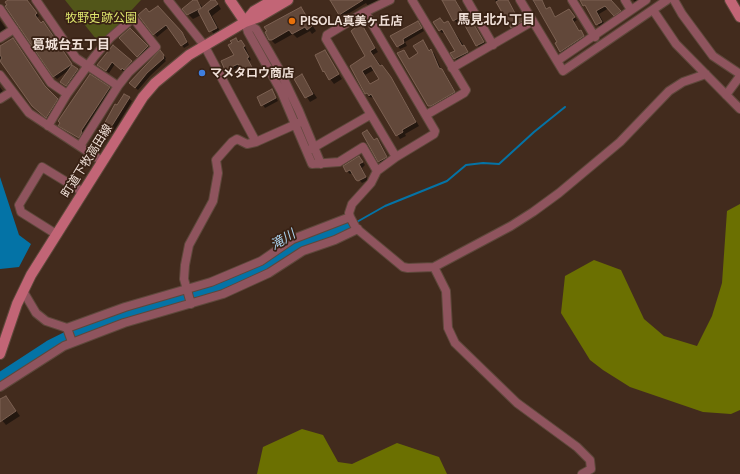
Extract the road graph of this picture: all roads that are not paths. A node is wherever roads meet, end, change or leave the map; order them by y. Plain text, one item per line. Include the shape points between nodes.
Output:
1 (36, 0) edge
2 (168, 0) edge
3 (230, 0) edge
4 (273, 0) edge
5 (288, 0) edge
6 (390, 0) edge
7 (412, 0) edge
8 (467, 0) edge
9 (520, 0) edge
10 (572, 0) edge
11 (625, 0) edge
12 (646, 0) edge
13 (667, 0) edge
14 (674, 0) edge
15 (730, 0) edge
16 (0, 9) edge
17 (631, 10) junction
18 (653, 10) junction
19 (365, 12) junction
20 (740, 17) edge
21 (533, 21) junction
22 (245, 22) junction
23 (14, 28) junction
24 (594, 37) junction
25 (0, 38) edge
26 (204, 45) junction
27 (493, 45) junction
28 (557, 61) junction
29 (87, 66) junction
30 (452, 68) junction
31 (706, 74) junction
32 (0, 75) edge
33 (740, 75) edge
34 (118, 86) junction
35 (11, 92) junction
36 (67, 94) junction
37 (726, 95) junction
38 (0, 99) edge
39 (740, 109) edge
40 (370, 115) junction
41 (426, 115) junction
42 (303, 121) junction
43 (295, 124) junction
44 (48, 126) junction
45 (256, 142) junction
46 (80, 146) junction
47 (311, 150) junction
48 (396, 156) junction
49 (102, 161) junction
50 (321, 164) junction
51 (377, 171) junction
52 (83, 192) junction
53 (350, 217) junction
54 (356, 227) junction
55 (325, 228) junction
56 (56, 234) junction
57 (330, 242) junction
58 (434, 267) junction
59 (187, 289) junction
60 (23, 292) junction
61 (191, 304) junction
62 (67, 328) junction
63 (72, 342) junction
64 (1, 347) edge
65 (0, 387) edge
66 (582, 474) edge

1 - 29 street via 71,52
2 - 26 street
3 - 22 street
4 - 22 street via 254,11
5 - 22 street
6 - 19 street
7 - 30 street
8 - 27 street
9 - 21 street
10 - 24 street
11 - 17 street
12 - 17 street
13 - 18 street
14 - 33 street via 713,56
15 - 20 street
16 - 23 street
17 - 24 street
18 - 28 street via 563,71
18 - 31 street via 676,44
19 - 40 street via 327,35 326,39
19 - 41 street
21 - 27 street
21 - 28 street
22 - 26 street, 町道下牧高田線
22 - 42 street via 256,29
22 - 43 street
23 - 25 street
23 - 36 street via 51,83
24 - 28 street
26 - 45 street
26 - 49 street, 町道下牧高田線 via 155,83
27 - 30 street
29 - 34 street
29 - 34 street via 110,38 133,18 156,47
29 - 36 street
30 - 41 street via 466,90
31 - 37 street
31 - 58 street via 683,82 669,91 620,142 533,212
32 - 35 street
33 - 37 street
34 - 46 street
35 - 38 street
35 - 44 street via 29,113
36 - 44 street
37 - 39 street
40 - 47 street
40 - 48 street
41 - 48 street via 435,131 434,134
42 - 43 street
42 - 47 street
43 - 45 street
43 - 47 street
44 - 46 street
45 - 59 street via 247,144 237,139 216,160 218,173 213,201 189,245 185,269
46 - 49 street
47 - 50 street
47 - 50 street via 312,164
48 - 51 street
49 - 52 street, 町道下牧高田線
50 - 51 street via 339,162 363,148
51 - 53 street via 352,204
52 - 56 street, 町道下牧高田線
52 - 56 street via 42,168 18,205 21,212
53 - 54 street
53 - 55 street
54 - 57 street
54 - 58 street via 403,267
55 - 57 street
55 - 59 street via 293,240 261,261 212,282
56 - 60 street, 町道下牧高田線
57 - 61 street via 303,251 269,273 223,294
58 - 66 street via 446,291 448,328 455,343 516,403 590,460 591,469
59 - 61 street
59 - 62 street via 125,307
60 - 62 street via 41,318
60 - 64 street, 町道下牧高田線
61 - 63 street via 137,319
62 - 63 street
63 - 65 street

